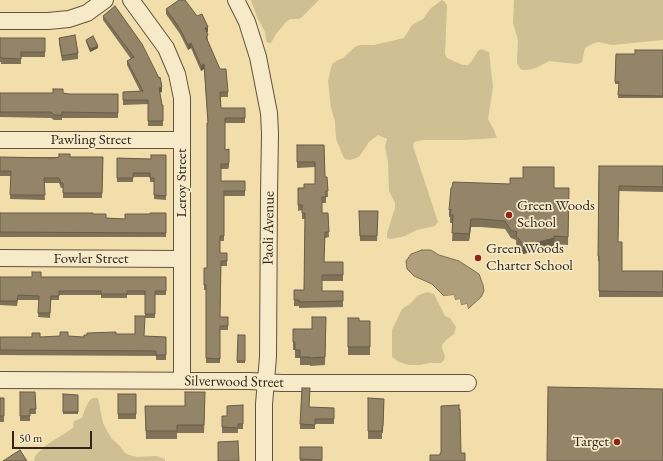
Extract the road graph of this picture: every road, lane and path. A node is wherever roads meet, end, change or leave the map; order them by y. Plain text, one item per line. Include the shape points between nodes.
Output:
1 (105, 0) edge
2 (131, 0) edge
3 (236, 0) edge
4 (0, 21) edge
5 (0, 140) edge
6 (182, 140) junction
7 (0, 258) edge
8 (182, 259) junction
9 (0, 380) edge
10 (182, 381) junction
11 (266, 382) junction
12 (468, 383) dead end
13 (264, 461) edge

1 - 4 street via 87,13 69,19
2 - 6 street, Leroy Street via 159,37 179,79 182,98
3 - 11 street, Paoli Avenue via 258,57 269,113
5 - 6 street, Pawling Street
6 - 8 street, Leroy Street
7 - 8 street, Fowler Street
8 - 10 street, Leroy Street
9 - 10 street, Silverwood Street
10 - 11 street, Silverwood Street
11 - 12 street, Silverwood Street
11 - 13 street, Paoli Avenue

